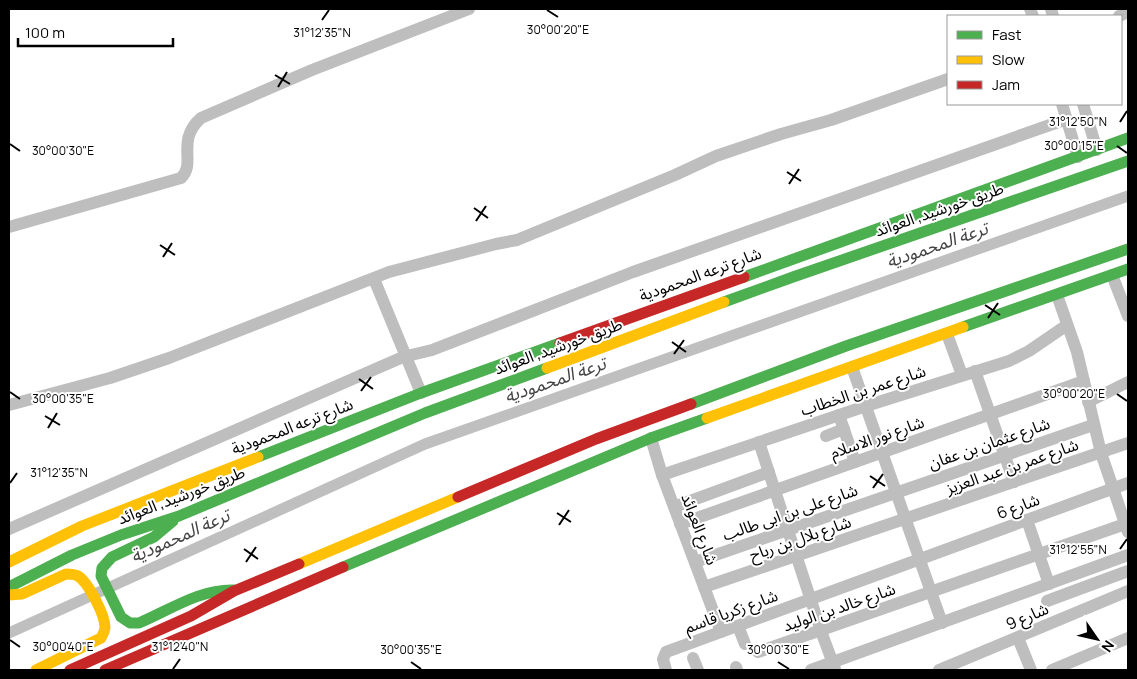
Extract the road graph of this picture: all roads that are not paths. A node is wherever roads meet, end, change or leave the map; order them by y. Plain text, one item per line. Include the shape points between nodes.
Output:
1 (469, 9) edge
2 (947, 79) edge
3 (1062, 105) edge
4 (1083, 105) edge
5 (1067, 119) junction
6 (1128, 138) edge
7 (1097, 150) junction
8 (1078, 157) junction
9 (1128, 161) edge
10 (1028, 196) junction
11 (9, 226) edge
12 (1128, 249) edge
13 (1128, 258) edge
14 (1100, 259) junction
15 (1128, 269) edge
16 (1112, 275) junction
17 (374, 279) junction
18 (1057, 295) junction
19 (1128, 316) edge
20 (1067, 325) junction
21 (948, 334) junction
22 (406, 357) junction
23 (852, 367) junction
24 (975, 371) junction
25 (962, 376) junction
26 (1084, 381) junction
27 (1128, 382) edge
28 (421, 393) junction
29 (1088, 402) junction
30 (9, 405) edge
31 (866, 406) junction
32 (990, 414) junction
33 (839, 415) junction
34 (1093, 425) junction
35 (844, 429) junction
36 (826, 436) dead end
37 (651, 438) junction
38 (759, 442) junction
39 (1128, 443) edge
40 (882, 453) junction
41 (1101, 453) junction
42 (1004, 455) junction
43 (855, 462) junction
44 (769, 472) junction
45 (662, 475) junction
46 (1014, 482) junction
47 (1128, 483) edge
48 (1113, 489) junction
49 (775, 490) junction
50 (896, 492) junction
51 (674, 507) junction
52 (179, 516) junction
53 (905, 519) junction
54 (1027, 520) junction
55 (680, 524) junction
56 (1127, 526) edge
57 (9, 529) edge
58 (788, 530) junction
59 (1039, 554) junction
60 (1128, 555) edge
61 (796, 556) junction
62 (920, 560) junction
63 (9, 562) edge
64 (695, 562) junction
65 (1128, 571) edge
66 (1049, 584) junction
67 (9, 587) edge
68 (704, 587) junction
69 (234, 590) junction
70 (1128, 591) edge
71 (931, 592) junction
72 (9, 595) edge
73 (811, 599) junction
74 (1047, 601) dead end
75 (942, 623) junction
76 (738, 626) junction
77 (821, 631) junction
78 (721, 632) junction
79 (1018, 638) junction
80 (1128, 638) edge
81 (745, 644) dead end
82 (758, 652) dead end
83 (693, 658) dead end
84 (834, 666) edge
85 (36, 670) edge
86 (70, 670) edge
87 (105, 670) edge
88 (666, 670) edge
89 (698, 670) edge
90 (811, 670) edge
91 (939, 670) edge
92 (1032, 670) edge
93 (1052, 670) edge

1 - 11 street via 312,70 201,118 190,131 187,167 177,180
2 - 17 street via 716,156 676,176 517,240 390,272
3 - 5 street
4 - 7 street
5 - 8 street
5 - 22 street via 633,272 432,350
6 - 7 main road, شارع ترعه المحمودية
7 - 8 main road, شارع ترعه المحمودية
7 - 10 main road
8 - 28 main road, شارع ترعه المحمودية
9 - 10 main road, طريق خورشيد, العوائد
10 - 52 main road, طريق خورشيد, العوائد via 793,277 425,413
12 - 14 main road
13 - 14 main road
14 - 69 main road via 846,346 596,439
15 - 16 main road
16 - 18 main road
16 - 19 street
17 - 22 street
17 - 30 street via 127,372
18 - 20 street
18 - 21 main road
20 - 24 street, شارع عمر بن الخطاب via 1041,349 1011,367
20 - 26 street
21 - 23 main road
21 - 25 street
22 - 28 street
22 - 57 street
23 - 31 street
23 - 37 main road
24 - 25 street, شارع عمر بن الخطاب
24 - 32 street
25 - 31 street, شارع عمر بن الخطاب
26 - 29 street
26 - 32 street, شارع نور الاسلام
27 - 29 street
28 - 63 main road, شارع ترعه المحمودية via 82,526
29 - 34 street
31 - 33 street, شارع عمر بن الخطاب
31 - 40 street
32 - 40 street, شارع نور الاسلام
32 - 42 street
33 - 35 street
33 - 38 street, شارع عمر بن الخطاب
34 - 41 street
34 - 42 street, شارع عثمان بن عفان
35 - 36 street
35 - 43 street
37 - 45 street, شارع العوائد
37 - 87 main road
38 - 44 street
38 - 45 street, شارع عمر بن الخطاب
39 - 41 street, شارع عمر بن عبد العزيز
40 - 43 street, شارع نور الاسلام
40 - 50 street
41 - 46 street, شارع عمر بن عبد العزيز
41 - 48 street
42 - 46 street
42 - 50 street, شارع عثمان بن عفان
43 - 49 street, شارع نور الاسلام
44 - 49 street
44 - 51 street
45 - 51 street, شارع العوائد
46 - 53 street, شارع عمر بن عبد العزيز
47 - 48 street, شارع 6
48 - 54 street, شارع 6
48 - 56 street
49 - 55 street, شارع نور الاسلام
49 - 58 street
50 - 53 street
50 - 58 street, شارع على بن ابى طالب
51 - 55 street, شارع العوائد
52 - 67 main road, طريق خورشيد, العوائد via 72,555
52 - 69 main road via 154,537 106,560 101,567 101,576 121,617 130,623 139,623 207,592
53 - 61 street, شارع بلال بن رباح
53 - 62 street
54 - 59 street
54 - 62 street, شارع 6
55 - 64 street, شارع العوائد
56 - 59 street, شارع خالد بن الوليد
58 - 61 street
58 - 64 street, شارع على بن ابى طالب
59 - 66 street
59 - 71 street, شارع خالد بن الوليد
60 - 66 street
61 - 68 street, شارع بلال بن رباح
61 - 73 street
62 - 71 street
62 - 73 street, شارع 6
64 - 68 street, شارع العوائد
65 - 74 street
66 - 75 street
68 - 78 street, شارع العوائد
69 - 86 main road via 191,616
70 - 79 street, شارع 9
71 - 75 street
71 - 77 street, شارع خالد بن الوليد
72 - 85 main road via 22,594 66,574 76,575 88,587 105,621 103,634 96,641
73 - 76 street, شارع زكريا قاسم
73 - 77 street
75 - 84 street
76 - 78 street, شارع زكريا قاسم
76 - 81 street
77 - 82 street, شارع خالد بن الوليد
77 - 84 street
78 - 88 street, شارع زكريا قاسم via 666,652 662,659
79 - 91 street, شارع 9
79 - 92 street
80 - 93 street
83 - 89 street
84 - 90 street

